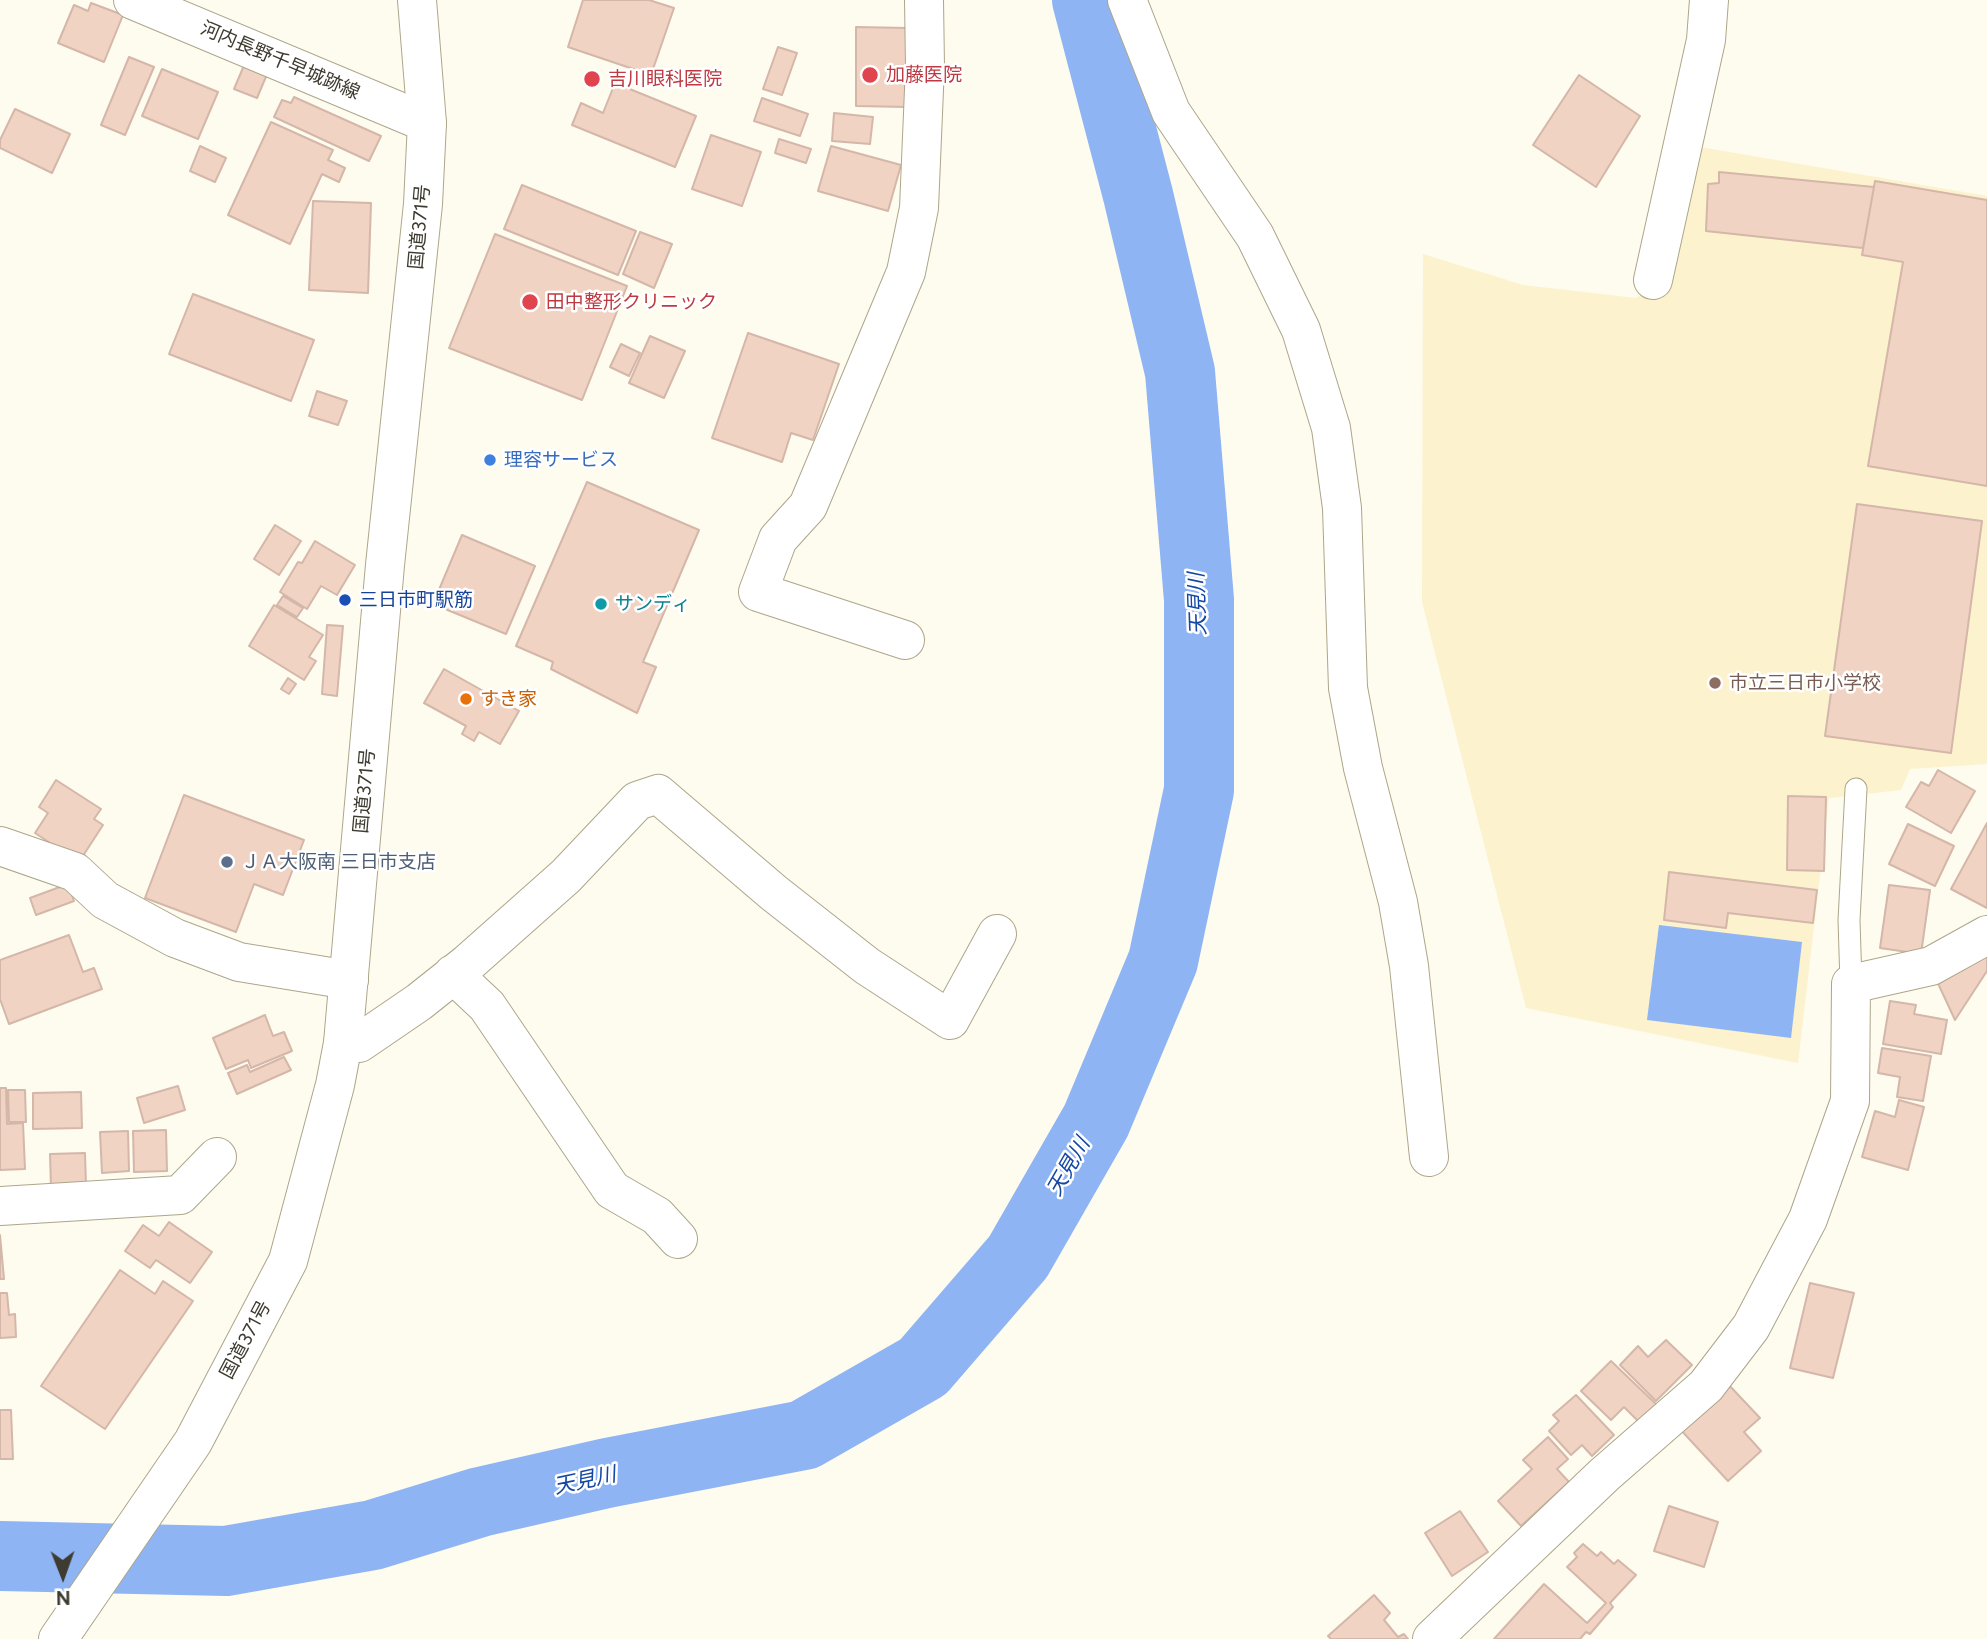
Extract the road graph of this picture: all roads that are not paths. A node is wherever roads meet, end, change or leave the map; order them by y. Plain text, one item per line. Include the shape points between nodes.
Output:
1 (133, 0) edge
2 (417, 0) edge
3 (924, 0) edge
4 (1127, 0) edge
5 (1709, 0) edge
6 (427, 123) junction
7 (1653, 281) dead end
8 (905, 640) dead end
9 (1856, 789) dead end
10 (0, 846) edge
11 (997, 934) dead end
12 (1987, 935) edge
13 (453, 975) junction
14 (349, 980) junction
15 (1851, 985) junction
16 (343, 1043) junction
17 (217, 1157) dead end
18 (1429, 1157) dead end
19 (0, 1206) edge
20 (678, 1239) dead end
21 (58, 1639) edge
22 (1432, 1639) edge

1 - 6 main road, 河内長野千早城跡線
2 - 6 main road, 国道371号
3 - 8 main road via 919,208 906,272 808,506 778,539 758,592
4 - 18 main road via 1171,112 1255,236 1301,330 1331,428 1342,508 1348,688 1363,768 1398,902
5 - 7 main road via 1706,40
6 - 14 main road, 国道371号
9 - 15 lane via 1849,920
10 - 14 main road via 75,872 105,900 175,938 239,962
11 - 13 main road via 950,1020 856,958 658,794 637,801 566,876
12 - 15 main road via 1931,966
13 - 16 main road via 359,1043
13 - 20 main road via 487,1006 612,1190 657,1216
14 - 16 main road, 国道371号
15 - 22 main road via 1850,1101 1808,1219 1751,1327 1706,1386 1604,1475
16 - 21 main road, 国道371号 via 288,1261 193,1442
17 - 19 main road via 180,1195

